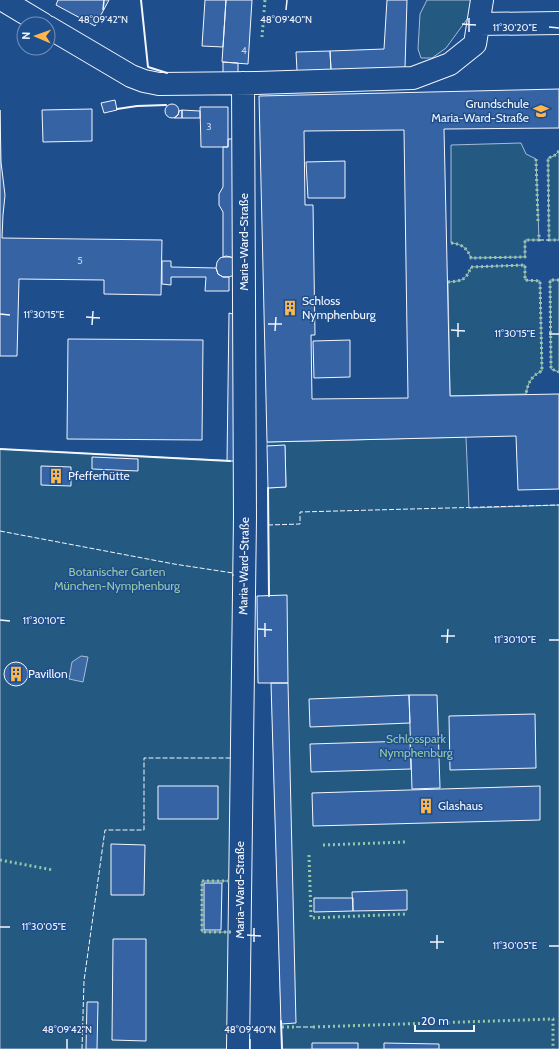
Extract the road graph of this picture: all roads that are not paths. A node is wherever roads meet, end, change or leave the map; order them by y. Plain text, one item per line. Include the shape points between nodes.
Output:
1 (3, 0) edge
2 (482, 0) edge
3 (30, 16) edge
4 (559, 22) edge
5 (479, 24) junction
6 (56, 32) edge
7 (243, 83) junction
8 (238, 1049) edge

1 - 3 street
2 - 5 street
4 - 5 street
5 - 7 street via 475,44 450,64 413,78
6 - 7 street via 121,71 144,81 164,84
7 - 8 street, Maria-Ward-Straße via 245,517

